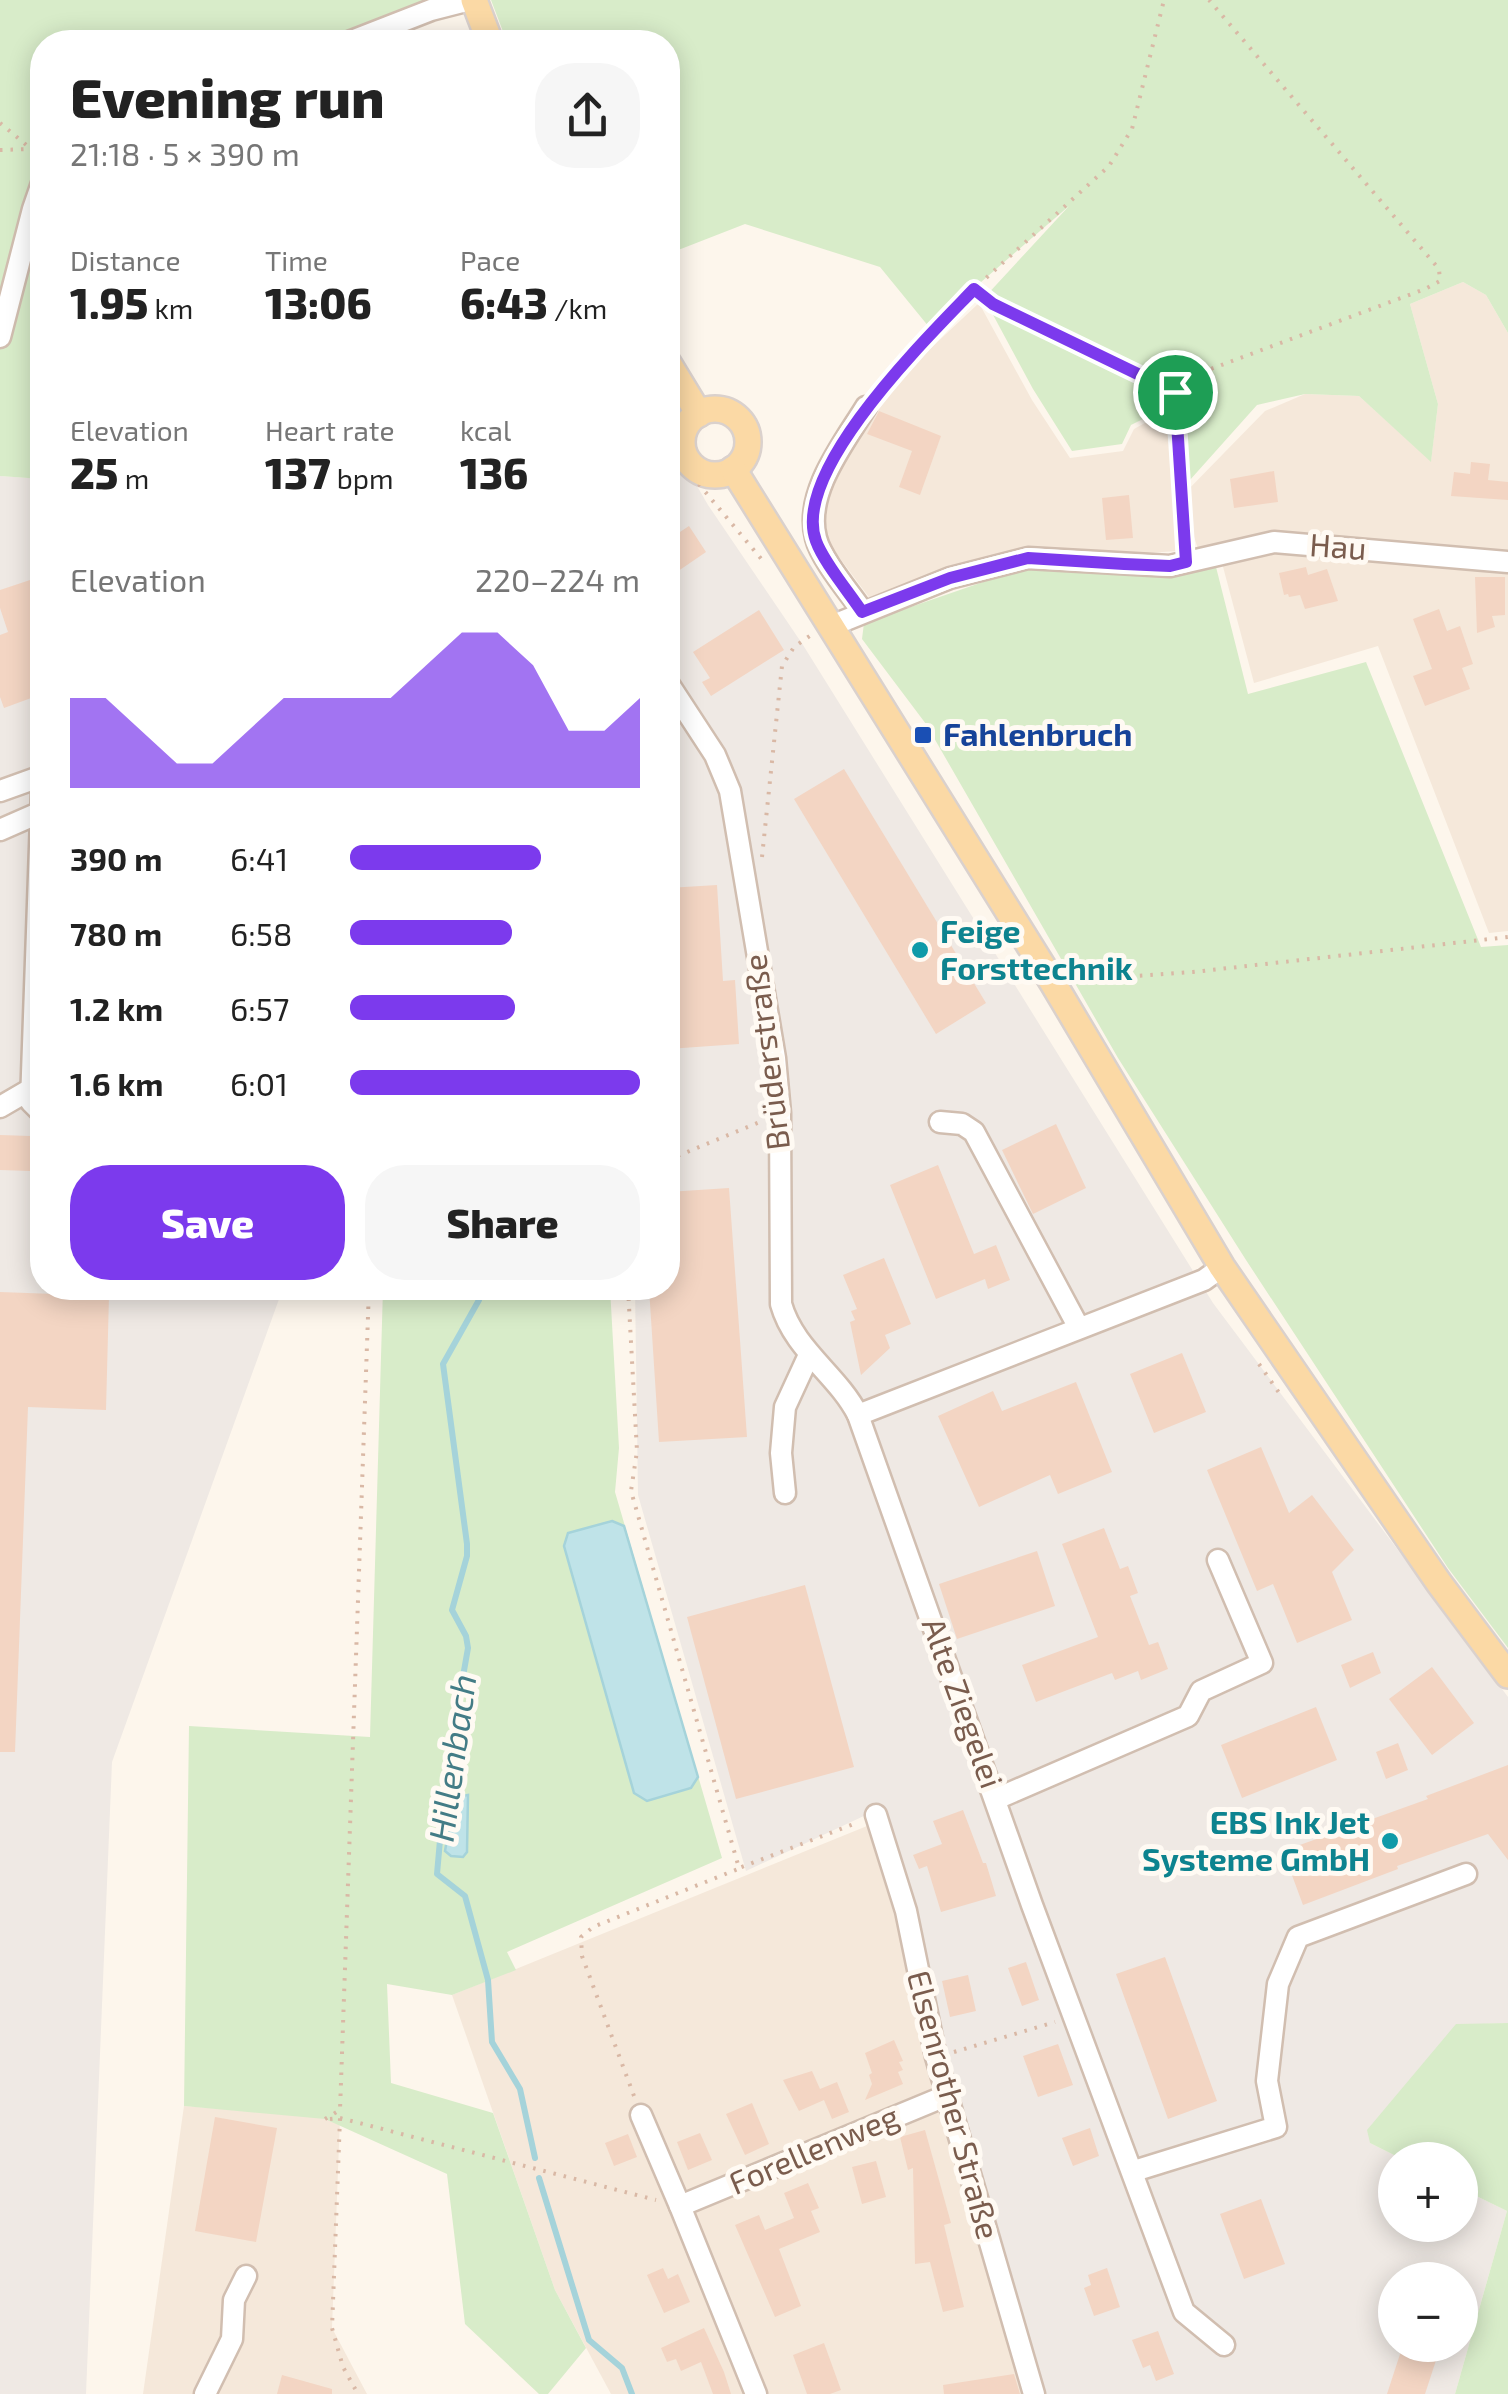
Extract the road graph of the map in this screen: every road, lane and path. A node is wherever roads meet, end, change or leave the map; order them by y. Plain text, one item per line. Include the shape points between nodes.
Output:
1 (472, 0) edge
2 (1164, 0) edge
3 (1209, 0) edge
4 (379, 30) edge
5 (485, 30) edge
6 (0, 123) edge
7 (30, 147) edge
8 (30, 149) edge
9 (0, 150) edge
10 (30, 218) edge
11 (974, 289) junction
12 (0, 337) edge
13 (680, 383) edge
14 (1175, 392) junction
15 (866, 407) joint
16 (698, 414) junction
17 (680, 445) edge
18 (680, 464) edge
19 (733, 469) junction
20 (1508, 562) edge
21 (1178, 564) junction
22 (862, 612) junction
23 (831, 626) junction
24 (680, 700) edge
25 (30, 780) edge
26 (0, 791) edge
27 (30, 816) edge
28 (0, 830) edge
29 (762, 860) dead end
30 (1508, 937) edge
31 (1052, 982) junction
32 (30, 1090) edge
33 (0, 1107) edge
34 (780, 1113) junction
35 (940, 1122) dead end
36 (680, 1155) edge
37 (1222, 1267) junction
38 (369, 1300) edge
39 (629, 1300) edge
40 (1080, 1328) junction
41 (809, 1356) junction
42 (858, 1415) junction
43 (785, 1493) dead end
44 (1218, 1560) dead end
45 (1508, 1674) edge
46 (996, 1799) junction
47 (876, 1815) joint
48 (739, 1868) junction
49 (1466, 1874) dead end
50 (1074, 2016) junction
51 (936, 2057) junction
52 (948, 2094) junction
53 (641, 2115) joint
54 (340, 2118) junction
55 (1134, 2171) junction
56 (680, 2206) junction
57 (246, 2276) dead end
58 (1224, 2345) dead end
59 (206, 2394) edge
60 (358, 2394) edge
61 (756, 2394) edge
62 (1034, 2394) edge

1 - 4 street
1 - 5 main road
2 - 11 path via 1132,129 1109,166
3 - 14 path via 1439,269 1440,280 1184,379
6 - 7 path
8 - 9 path
10 - 12 street
11 - 14 path
11 - 15 path
13 - 16 main road
14 - 21 path
15 - 22 street via 813,510 816,540
16 - 17 main road
16 - 19 main road via 724,410 742,424 748,446
18 - 19 main road via 709,474
19 - 23 main road
20 - 21 street, Hau via 1274,542
21 - 22 street via 1028,558 950,578
22 - 23 street
23 - 29 path via 794,647 782,666
23 - 31 main road
24 - 34 street, Brüderstraße via 730,791
25 - 26 street
27 - 28 street
30 - 31 path
31 - 37 main road
32 - 33 street
34 - 36 path
34 - 41 street, Brüderstraße via 781,1304
35 - 40 street via 974,1132
37 - 40 street
37 - 45 main road
38 - 54 path via 340,2110 325,2119
39 - 48 path via 637,1451 631,1491
40 - 42 street
41 - 42 street, Brüderstraße via 846,1392
41 - 43 street via 785,1408
42 - 46 street, Alte Ziegelei
44 - 46 street via 1262,1663 1201,1691 1188,1716
46 - 50 street, Alte Ziegelei
47 - 48 path
47 - 51 street, Elsenrother Straße via 906,1912
48 - 53 path via 593,1927 581,1938
49 - 55 street via 1298,1938 1278,1984 1267,2080 1276,2127
50 - 51 path
50 - 55 street, Alte Ziegelei
51 - 52 street, Elsenrother Straße
52 - 56 street, Forellenweg
52 - 62 street, Elsenrother Straße
53 - 56 street
54 - 56 path
54 - 60 path via 332,2328
55 - 58 street, Alte Ziegelei via 1184,2312
56 - 61 street
57 - 59 street via 234,2300 232,2339

